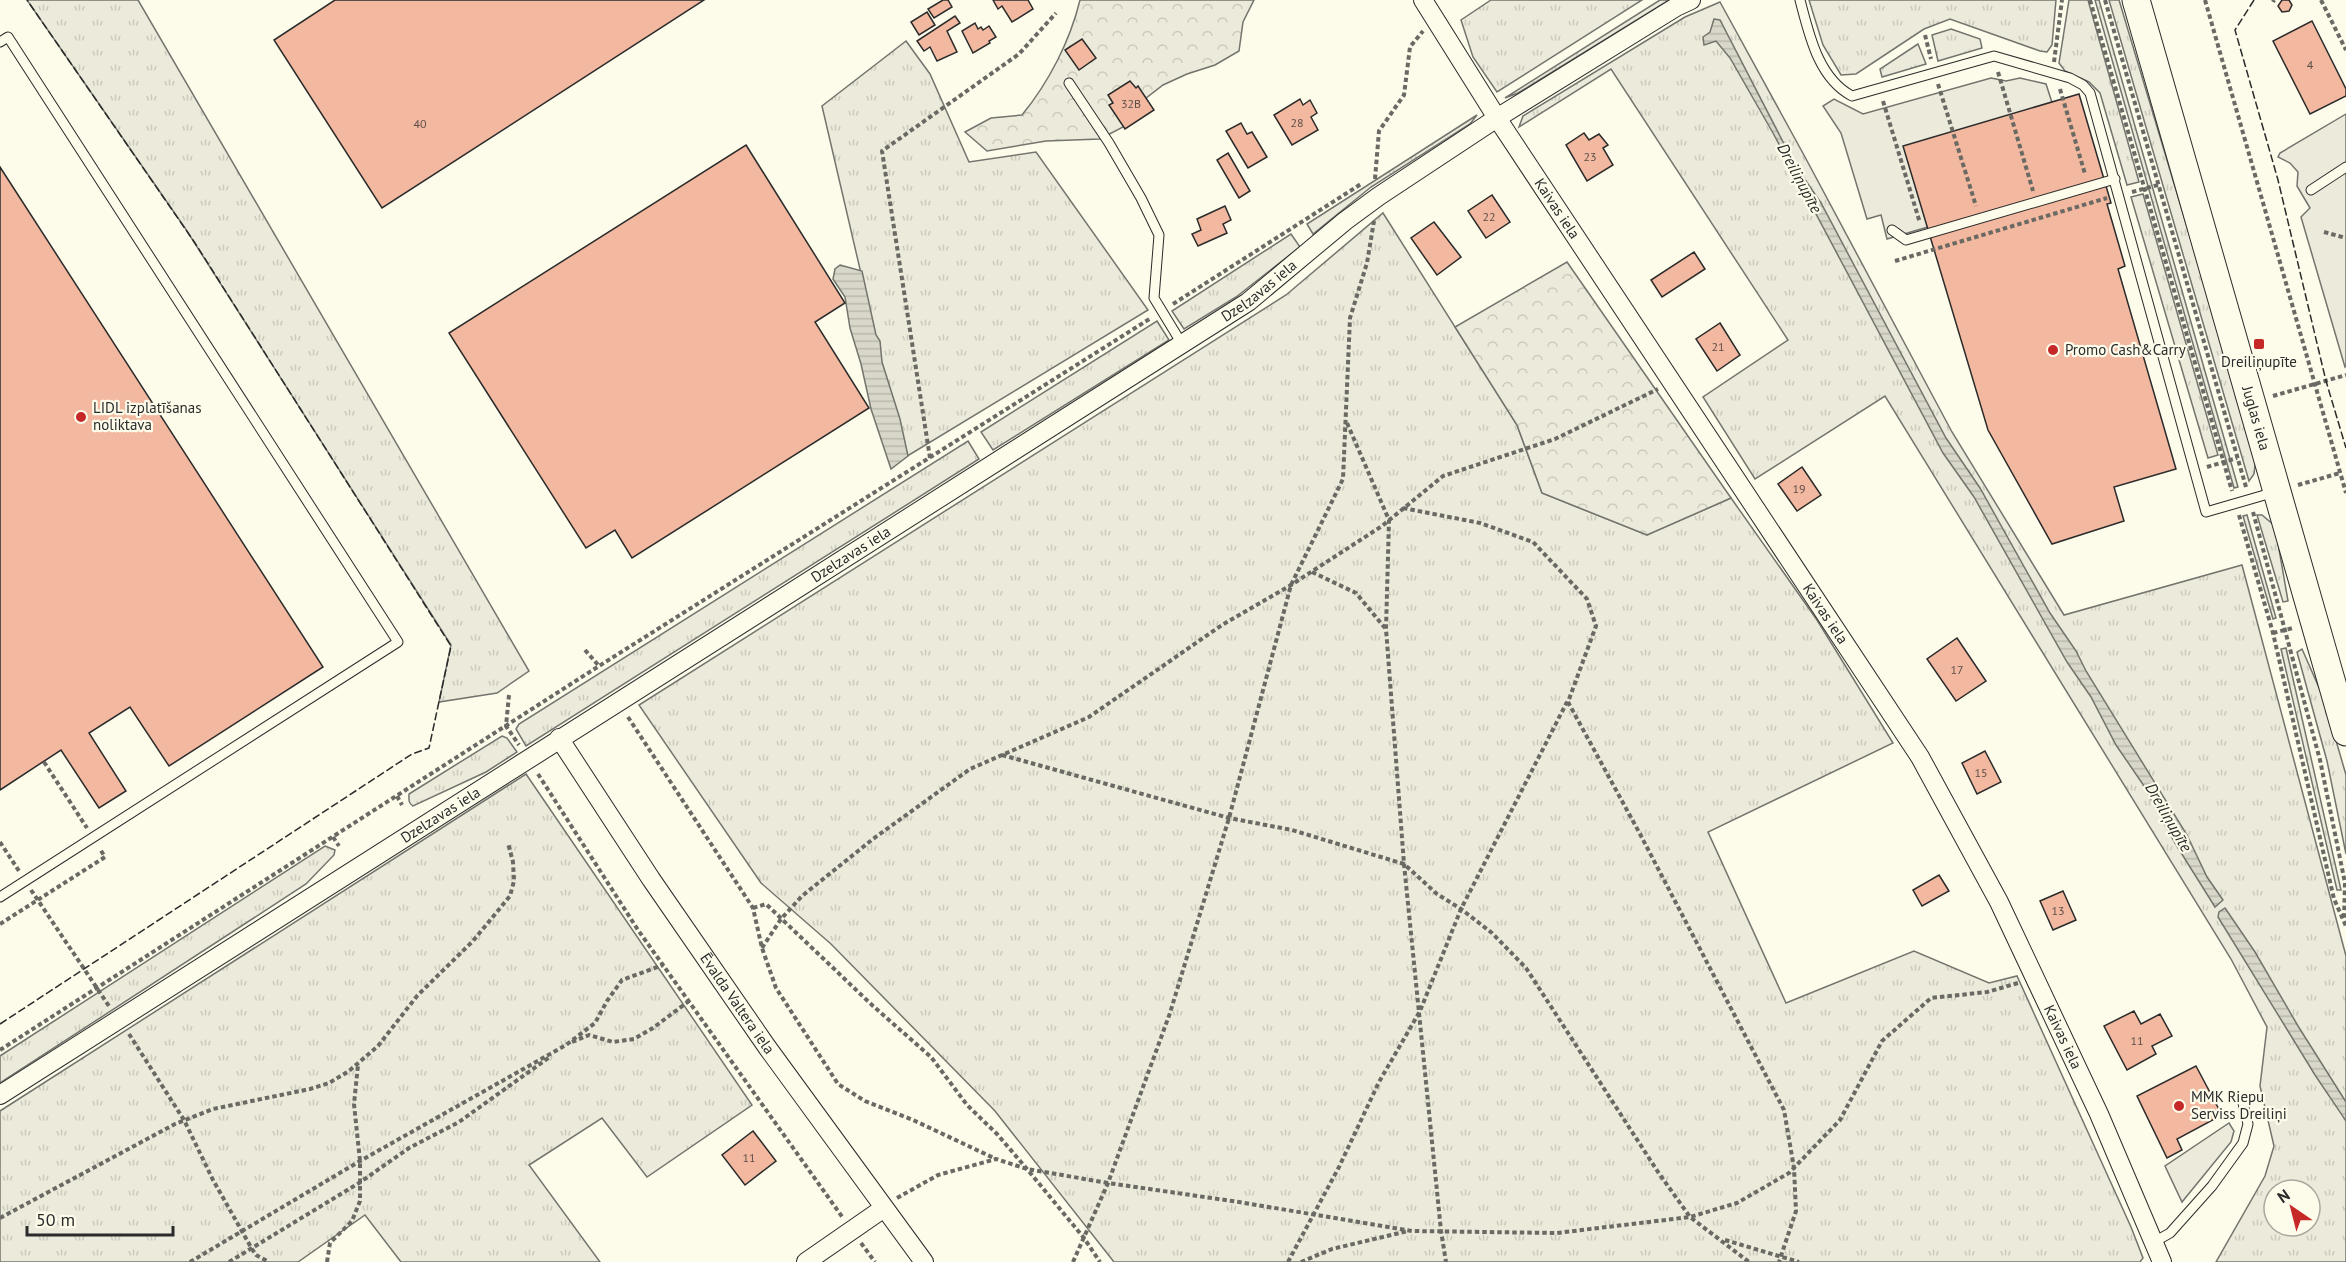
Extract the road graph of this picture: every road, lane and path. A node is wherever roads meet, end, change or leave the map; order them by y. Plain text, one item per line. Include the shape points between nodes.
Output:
1 (1423, 0) edge
2 (1691, 0) edge
3 (1800, 0) edge
4 (2062, 0) edge
5 (2090, 0) edge
6 (2105, 0) edge
7 (2136, 0) edge
8 (2205, 0) edge
9 (2321, 0) edge
10 (1056, 13) dead end
11 (1434, 16) junction
12 (1925, 35) dead end
13 (0, 42) edge
14 (2346, 48) edge
15 (1994, 56) junction
16 (1935, 71) junction
17 (2056, 75) junction
18 (1069, 84) dead end
19 (1878, 87) junction
20 (1497, 118) junction
21 (2346, 167) edge
22 (1384, 169) dead end
23 (1374, 175) junction
24 (2115, 179) junction
25 (2158, 185) junction
26 (2088, 186) junction
27 (2145, 189) junction
28 (2311, 190) dead end
29 (2119, 195) junction
30 (1379, 196) junction
31 (2036, 202) junction
32 (2092, 203) junction
33 (1980, 218) junction
34 (2041, 218) junction
35 (2043, 224) dead end
36 (1892, 230) dead end
37 (2324, 232) dead end
38 (1923, 235) junction
39 (1985, 235) junction
40 (2346, 238) edge
41 (1928, 251) junction
42 (1895, 261) dead end
43 (1162, 311) junction
44 (1182, 344) junction
45 (2346, 375) edge
46 (1672, 382) junction
47 (2315, 384) junction
48 (2273, 396) dead end
49 (1346, 420) junction
50 (930, 458) junction
51 (2237, 458) junction
52 (2224, 462) junction
53 (2194, 470) junction
54 (2340, 473) junction
55 (2277, 491) junction
56 (2346, 493) edge
57 (2249, 499) junction
58 (2236, 503) junction
59 (1403, 508) junction
60 (1389, 520) junction
61 (1311, 572) junction
62 (1291, 585) junction
63 (2293, 628) dead end
64 (1386, 629) junction
65 (2286, 630) junction
66 (2273, 633) junction
67 (585, 650) dead end
68 (598, 666) junction
69 (509, 695) dead end
70 (2340, 699) edge
71 (618, 701) junction
72 (1568, 702) junction
73 (507, 726) junction
74 (2346, 732) edge
75 (560, 738) junction
76 (1001, 754) junction
77 (527, 758) junction
78 (397, 796) junction
79 (402, 805) dead end
80 (1229, 818) junction
81 (333, 837) junction
82 (0, 842) edge
83 (508, 843) dead end
84 (339, 846) dead end
85 (1404, 864) junction
86 (25, 881) junction
87 (0, 897) edge
88 (753, 908) junction
89 (1461, 909) junction
90 (781, 919) junction
91 (2344, 920) edge
92 (2346, 926) edge
93 (762, 948) junction
94 (663, 965) junction
95 (2035, 977) junction
96 (95, 988) junction
97 (689, 1000) junction
98 (1420, 1011) junction
99 (119, 1018) junction
100 (566, 1045) junction
101 (0, 1050) edge
102 (358, 1065) junction
103 (0, 1095) edge
104 (2243, 1103) dead end
105 (184, 1120) junction
106 (996, 1159) junction
107 (360, 1161) junction
108 (1794, 1168) junction
109 (1028, 1169) junction
110 (359, 1183) junction
111 (1108, 1183) junction
112 (884, 1208) junction
113 (1313, 1214) junction
114 (1690, 1216) junction
115 (0, 1218) edge
116 (851, 1230) junction
117 (1412, 1231) junction
118 (1441, 1231) junction
119 (242, 1232) junction
120 (1084, 1238) junction
121 (1721, 1239) junction
122 (2154, 1242) junction
123 (252, 1249) junction
124 (243, 1254) junction
125 (1780, 1260) edge
126 (190, 1262) edge
127 (229, 1262) edge
128 (241, 1262) edge
129 (269, 1262) edge
130 (327, 1262) edge
131 (806, 1262) edge
132 (924, 1262) edge
133 (1073, 1262) edge
134 (1100, 1262) edge
135 (1288, 1262) edge
136 (1301, 1262) edge
137 (1446, 1262) edge
138 (1749, 1262) edge
139 (1799, 1262) edge
140 (2162, 1262) edge

1 - 11 street, Kaivas iela
2 - 20 street, Dzelzavas iela
3 - 19 lane via 1813,50 1840,89 1852,96
4 - 17 path via 2053,61
5 - 27 path
6 - 25 path
7 - 55 main road, Juglas iela
8 - 47 path
9 - 14 path
10 - 50 path via 1019,54 882,150
11 - 20 street, Kaivas iela
11 - 23 path via 1410,47 1404,95 1379,130
12 - 16 path
13 - 86 lane via 8,37 398,642
15 - 16 lane
15 - 17 lane
15 - 31 path
16 - 19 lane
16 - 33 path
17 - 24 lane via 2083,85 2090,93
17 - 26 path
18 - 43 lane via 1109,143 1159,235 1154,298
19 - 38 path
20 - 30 street, Dzelzavas iela
20 - 46 street, Kaivas iela
21 - 28 lane
22 - 23 path
23 - 30 path
23 - 43 path
24 - 26 lane
24 - 29 lane
25 - 27 path
25 - 51 path
26 - 31 lane
26 - 32 path
27 - 29 path
27 - 52 path
29 - 32 path
29 - 53 lane
30 - 44 street, Dzelzavas iela via 1248,302
30 - 49 path via 1350,318
31 - 33 lane
31 - 34 path
32 - 34 path
33 - 38 lane
33 - 39 path
34 - 35 path
34 - 39 path
36 - 38 lane via 1906,240
37 - 40 path
38 - 41 path
39 - 41 path
41 - 42 path
43 - 44 lane
43 - 50 path
44 - 71 street, Dzelzavas iela
45 - 47 path
46 - 59 path via 1556,439 1443,476
46 - 95 street, Kaivas iela via 1920,757
47 - 48 path
47 - 54 path
49 - 60 path
49 - 62 path via 1343,479
50 - 68 path
51 - 52 path
51 - 57 path
52 - 53 path
52 - 58 path
53 - 58 lane via 2206,512
54 - 55 path
54 - 56 path
55 - 57 lane
55 - 70 main road, Juglas iela
57 - 58 lane
57 - 65 path
58 - 66 path
59 - 60 path
59 - 72 path via 1480,523 1533,542 1587,599 1596,626
60 - 61 path
60 - 64 path
61 - 62 path
61 - 64 path via 1356,593
62 - 76 path via 1222,625 1089,717
62 - 80 path
63 - 65 path
64 - 85 path
65 - 66 path
65 - 91 path via 2343,872
66 - 91 path via 2334,900
67 - 68 path
68 - 73 path
69 - 73 path
70 - 74 main road, Juglas iela
71 - 75 street, Dzelzavas iela
71 - 88 path
72 - 89 path
72 - 108 path via 1784,1110
73 - 77 path
73 - 78 path
75 - 77 street, Dzelzavas iela
75 - 112 street, Ēvalda Valtera iela via 651,879
76 - 80 path
76 - 90 path via 970,769 873,839 802,896
77 - 94 path
77 - 99 street, Dzelzavas iela
78 - 79 path
78 - 81 path
80 - 85 path via 1292,830
80 - 111 path via 1170,1013
81 - 84 path
81 - 96 path
82 - 86 path
83 - 102 path via 514,881 510,896
85 - 89 path via 1437,894
85 - 98 path
86 - 87 lane
86 - 96 path
88 - 90 path via 766,904
88 - 93 path
89 - 98 path
89 - 114 path via 1492,933 1526,968
90 - 93 path
90 - 109 path via 931,1057 967,1105
91 - 92 path
93 - 106 path via 776,988 838,1084 866,1101
94 - 97 path
94 - 100 path via 622,980 595,1023
95 - 108 path via 1987,992 1931,998 1882,1041 1840,1120
95 - 122 street, Kaivas iela
96 - 99 path
96 - 101 path
97 - 100 path via 634,1039 613,1042 590,1035
97 - 116 path
98 - 113 path via 1379,1082
98 - 118 path
99 - 103 street, Dzelzavas iela
99 - 105 path
100 - 107 path
100 - 110 path via 459,1122 409,1148
102 - 105 path via 329,1083 213,1109
102 - 107 path via 354,1104
104 - 122 lane via 2248,1124 2243,1143 2212,1186 2170,1233
105 - 115 path
105 - 119 path
106 - 109 path
106 - 112 path via 938,1175
107 - 110 path
107 - 119 path
108 - 114 path via 1737,1203
108 - 125 path via 1796,1211
109 - 111 path
109 - 120 path
110 - 123 path
110 - 130 path via 360,1201 352,1221 330,1243
111 - 113 path
111 - 120 path
112 - 116 street
112 - 132 street, Ēvalda Valtera iela
113 - 117 path
113 - 135 path
114 - 118 path via 1557,1233
114 - 121 path
116 - 131 street
117 - 118 path
117 - 136 path via 1332,1249
118 - 137 path
119 - 123 path
119 - 126 path
120 - 133 path
120 - 134 path
121 - 125 path
121 - 138 path
122 - 140 street, Kaivas iela
123 - 124 path
123 - 129 path
124 - 127 path
124 - 128 path
125 - 139 path

